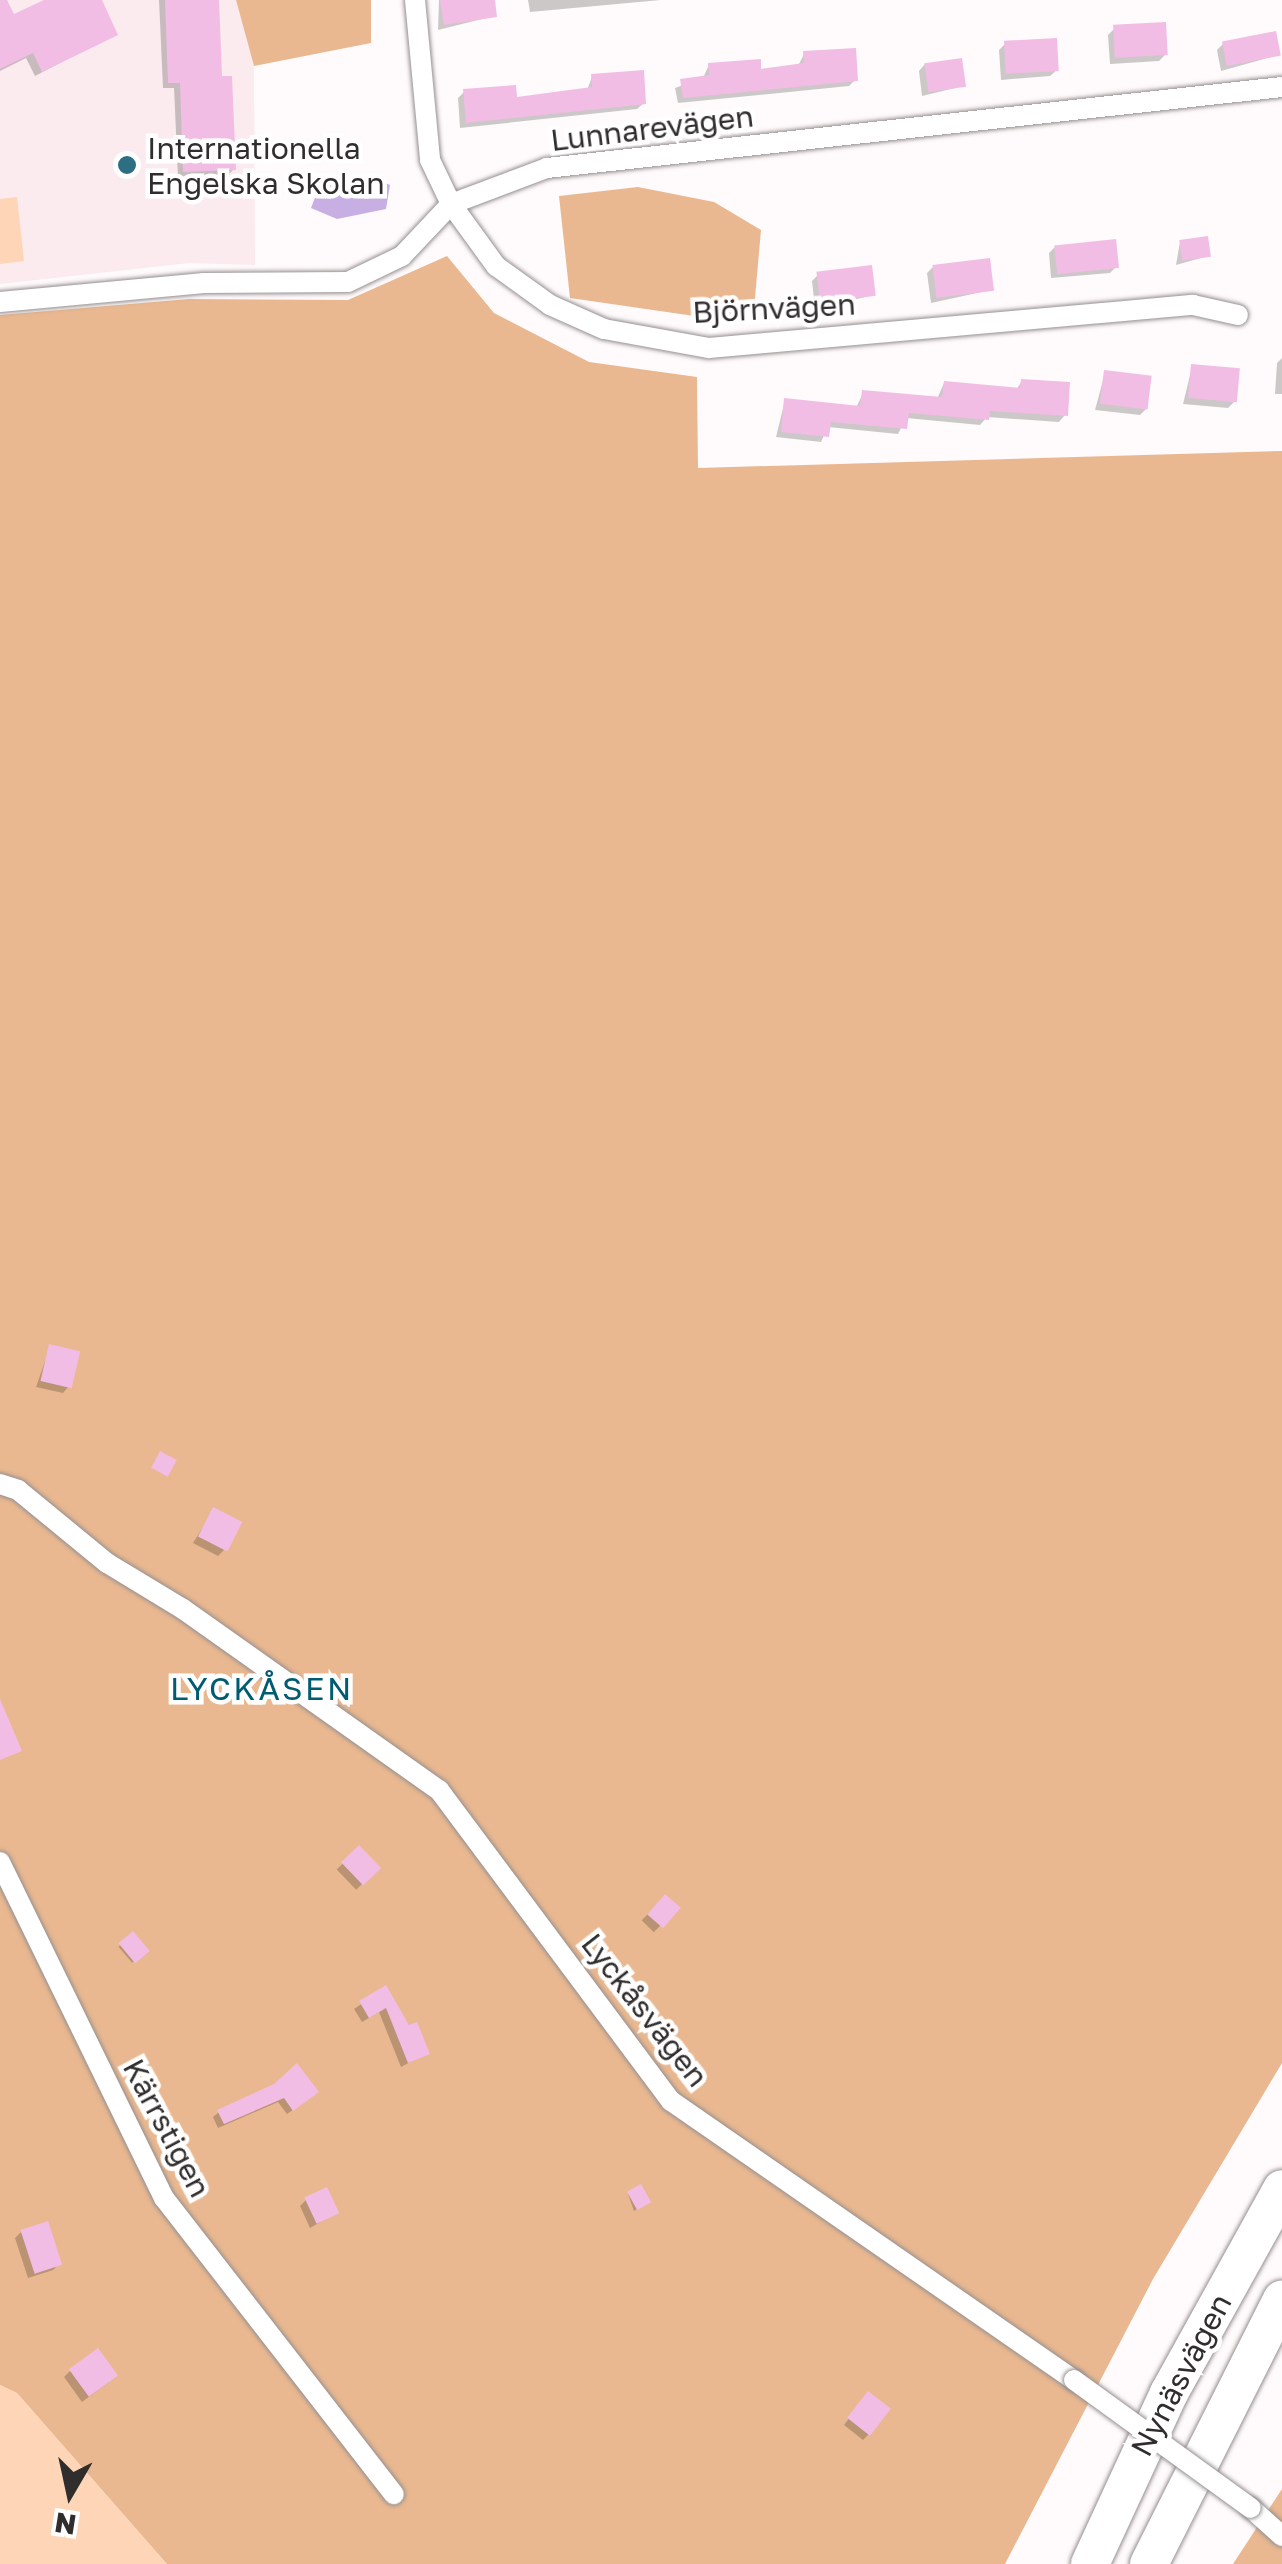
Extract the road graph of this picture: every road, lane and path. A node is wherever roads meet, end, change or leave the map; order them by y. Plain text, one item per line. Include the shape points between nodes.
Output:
1 (415, 0) edge
2 (1282, 87) edge
3 (452, 204) junction
4 (0, 302) edge
5 (1238, 315) dead end
6 (0, 1484) edge
7 (0, 1862) edge
8 (1282, 2189) edge
9 (1282, 2300) edge
10 (394, 2494) dead end
11 (1282, 2536) edge
12 (1090, 2564) edge
13 (1149, 2564) edge

1 - 3 street, Björnvägen via 430,160
2 - 3 street, Lunnarevägen via 547,168
3 - 4 street, Lunnarevägen via 402,256 348,282 204,282
3 - 5 street, Björnvägen via 496,266 550,305 604,329 709,348 1194,305
6 - 11 street, Lyckåsvägen, bridge via 18,1490 107,1563 184,1609 440,1790 672,2101 1074,2380
7 - 10 street, Kärrstigen via 164,2198
8 - 12 highway, Nynäsvägen via 1169,2393
9 - 13 highway, Nynäsvägen

